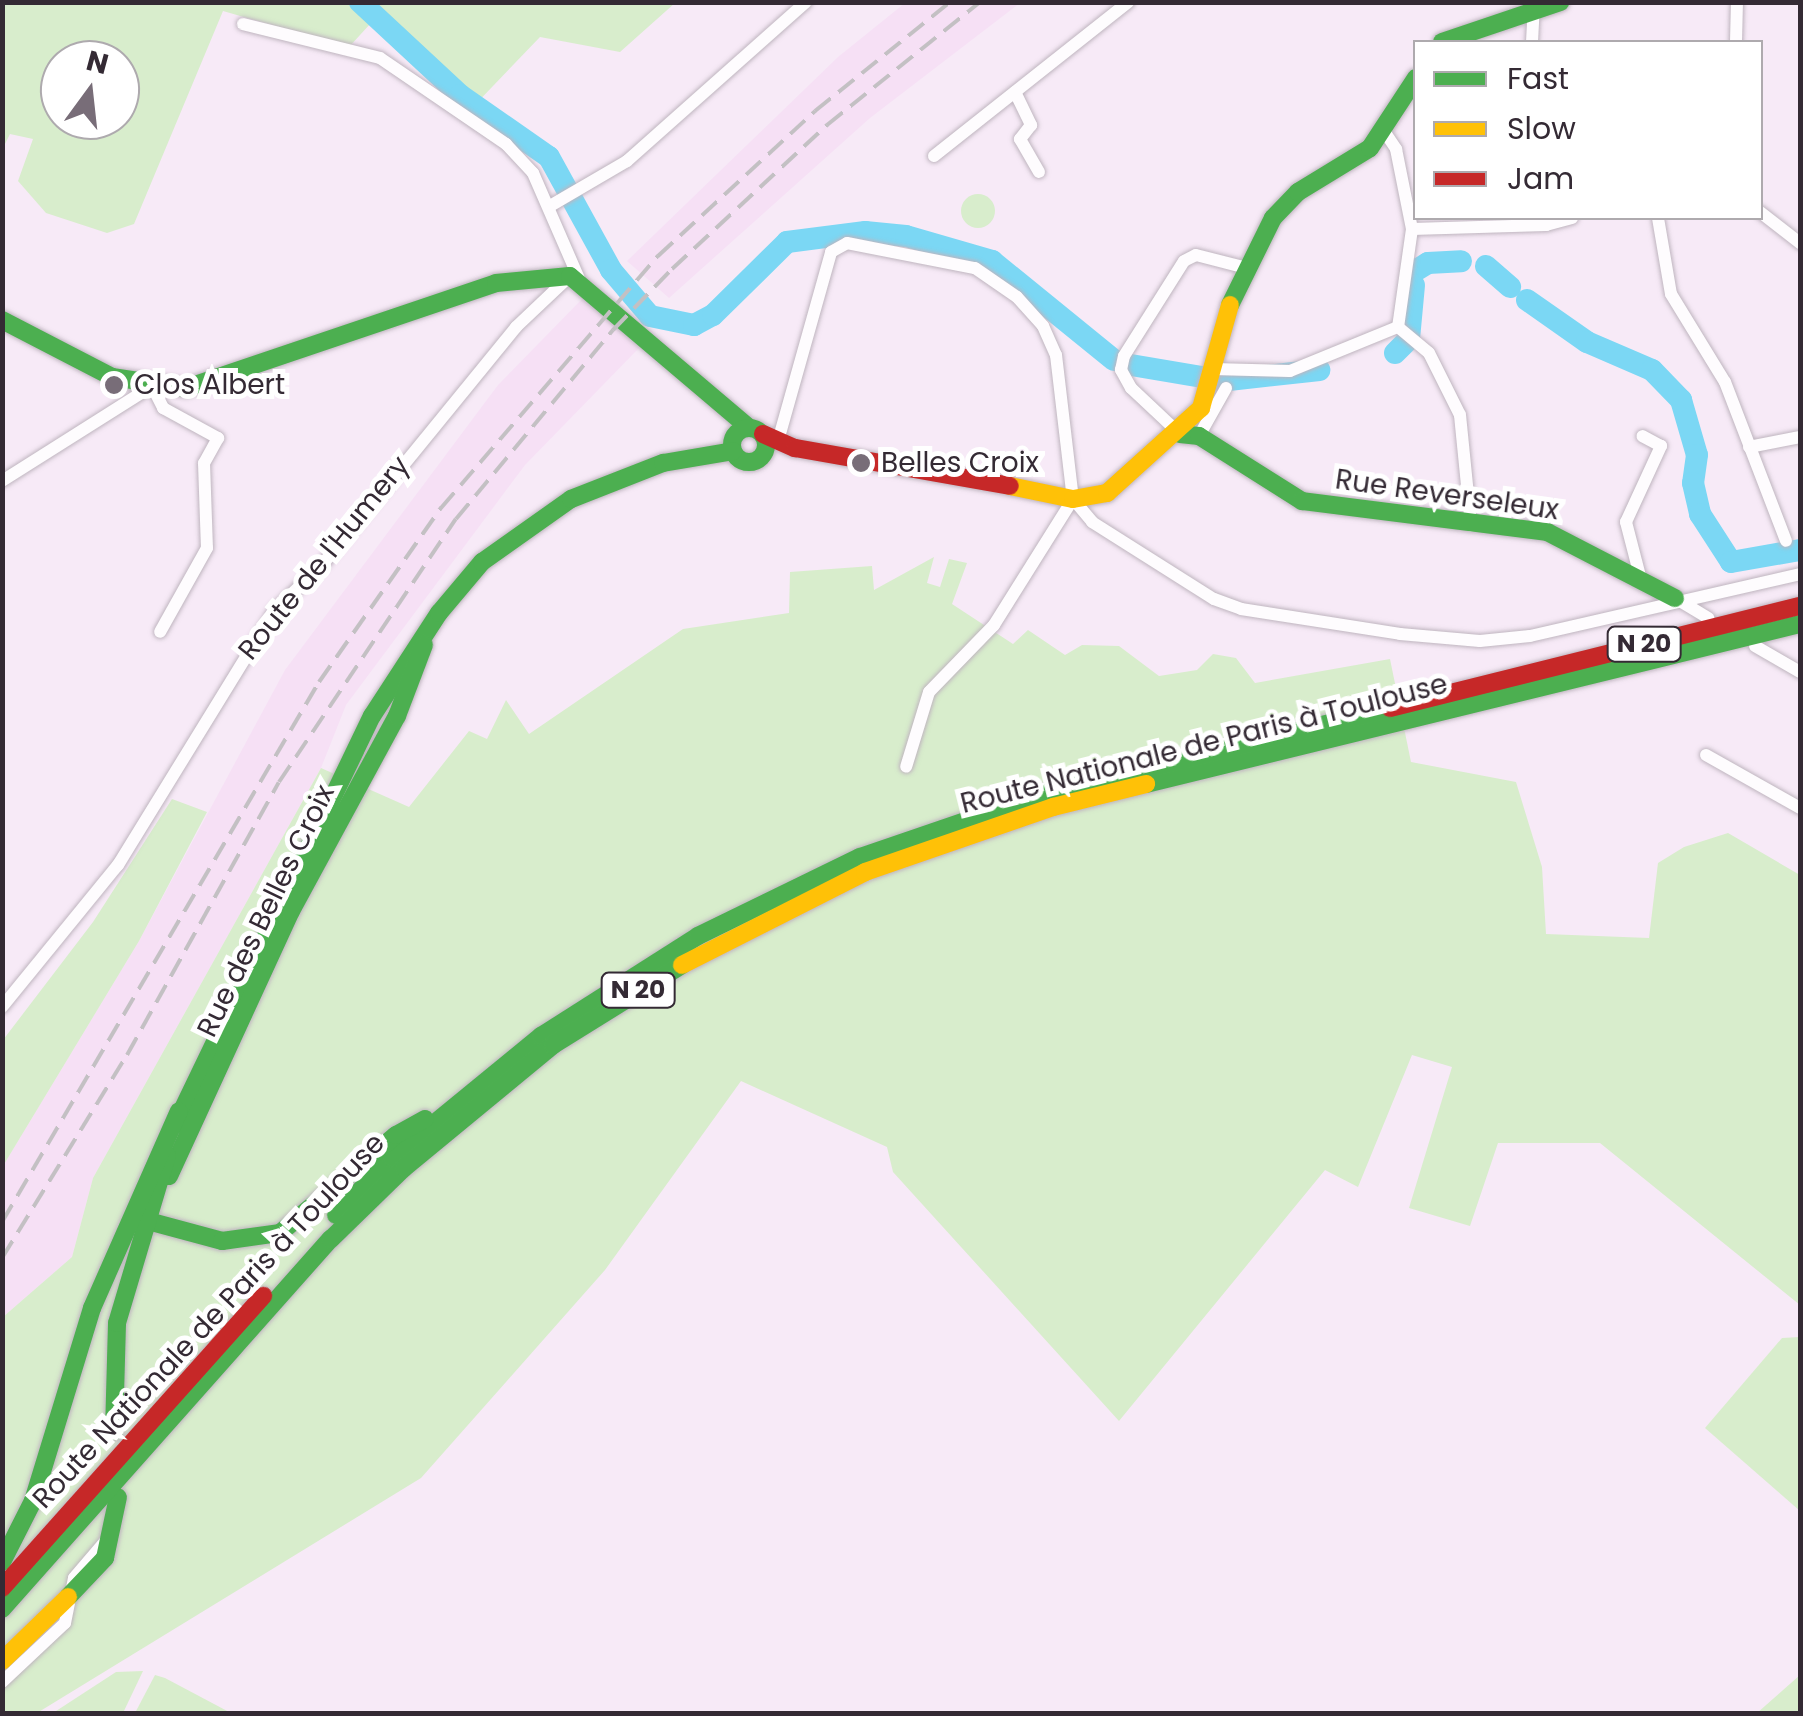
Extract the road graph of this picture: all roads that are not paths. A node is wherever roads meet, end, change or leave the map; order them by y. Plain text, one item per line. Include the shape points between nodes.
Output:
1 (806, 2) edge
2 (1128, 2) edge
3 (1560, 2) edge
4 (1737, 2) edge
5 (1534, 8) edge
6 (244, 24) dead end
7 (1447, 40) edge
8 (1532, 40) edge
9 (1736, 40) edge
10 (1014, 92) junction
11 (1410, 97) edge
12 (1384, 131) junction
13 (934, 156) dead end
14 (1039, 172) dead end
15 (550, 206) junction
16 (1763, 214) edge
17 (1565, 220) edge
18 (1658, 220) edge
19 (1497, 221) edge
20 (1412, 229) junction
21 (1800, 243) edge
22 (1243, 268) junction
23 (575, 278) junction
24 (2, 320) edge
25 (1407, 332) junction
26 (1216, 379) junction
27 (152, 386) junction
28 (1189, 435) junction
29 (1642, 436) dead end
30 (1800, 436) edge
31 (758, 439) junction
32 (1749, 447) junction
33 (764, 454) junction
34 (2, 480) edge
35 (1073, 498) junction
36 (1472, 525) junction
37 (1786, 541) dead end
38 (1800, 574) edge
39 (1641, 580) junction
40 (1675, 598) junction
41 (1800, 606) edge
42 (1708, 618) dead end
43 (1800, 624) edge
44 (160, 632) dead end
45 (1755, 646) dead end
46 (1800, 672) edge
47 (403, 676) junction
48 (1706, 755) dead end
49 (906, 767) dead end
50 (1800, 808) edge
51 (2, 1007) edge
52 (466, 1096) junction
53 (179, 1112) junction
54 (148, 1222) junction
55 (114, 1432) dead end
56 (118, 1497) dead end
57 (2, 1562) edge
58 (2, 1588) edge
59 (68, 1597) junction
60 (2, 1609) edge
61 (2, 1661) edge
62 (2, 1682) edge

1 - 15 street via 627,162
2 - 10 street
3 - 5 main road
4 - 9 street
5 - 7 main road
5 - 8 street
6 - 15 street via 380,58 506,144 534,173
10 - 13 street
10 - 14 street via 1031,126 1020,139
11 - 12 main road
12 - 20 street via 1396,149
12 - 22 main road via 1362,156 1287,202
15 - 23 street
16 - 21 street
17 - 19 street
18 - 32 street via 1671,294 1724,382
19 - 20 street
20 - 25 street
22 - 26 main road
22 - 28 street via 1196,256 1184,261 1122,363 1140,398
23 - 27 main road via 496,282 233,376 186,388
23 - 31 main road
23 - 51 street, Route de l'Humery via 516,327 322,565 274,611 118,866
24 - 27 main road via 112,377
25 - 26 street via 1290,371
25 - 36 street via 1460,415
26 - 28 main road
27 - 34 street
27 - 44 street via 163,408 218,438 204,463 207,548
28 - 35 main road via 1117,488
28 - 36 main road, Rue Reverseleux via 1302,502
29 - 39 street via 1660,446 1626,522
30 - 32 street
31 - 33 main road, Rue des Belles Croix
31 - 33 main road
31 - 33 main road, Rue des Belles Croix via 744,461
31 - 35 main road, Rue des Belles Croix
31 - 35 street via 831,252 847,244 908,251 975,268 1017,297 1043,326 1056,356
31 - 47 main road, Rue des Belles Croix via 663,463 571,499 482,562 431,625
32 - 37 street
35 - 40 street via 1092,522 1168,574 1214,599 1274,615 1480,641 1584,626
35 - 49 street via 1000,616 929,692
36 - 39 main road, Rue Reverseleux via 1546,532
38 - 40 street
39 - 40 main road, Rue Reverseleux
40 - 42 street, Rue Reverseleux
41 - 52 main road, Route Nationale de Paris à Toulouse / N 20 via 1046,793 951,823 860,857 698,936 541,1036
43 - 60 main road, Route Nationale de Paris à Toulouse / N 20 via 1053,807 864,872 706,948 553,1045 404,1168 331,1239
45 - 46 street
47 - 53 main road, Rue des Belles Croix
47 - 54 main road, Rue des Belles Croix
48 - 50 street
52 - 54 main road via 396,1135 280,1233 222,1241
52 - 58 main road, Route Nationale de Paris à Toulouse / N 20 via 324,1228
53 - 54 main road
53 - 57 main road via 120,1237 33,1501
54 - 55 main road via 111,1354
56 - 59 main road via 106,1558
59 - 61 main road
59 - 62 street via 65,1623

